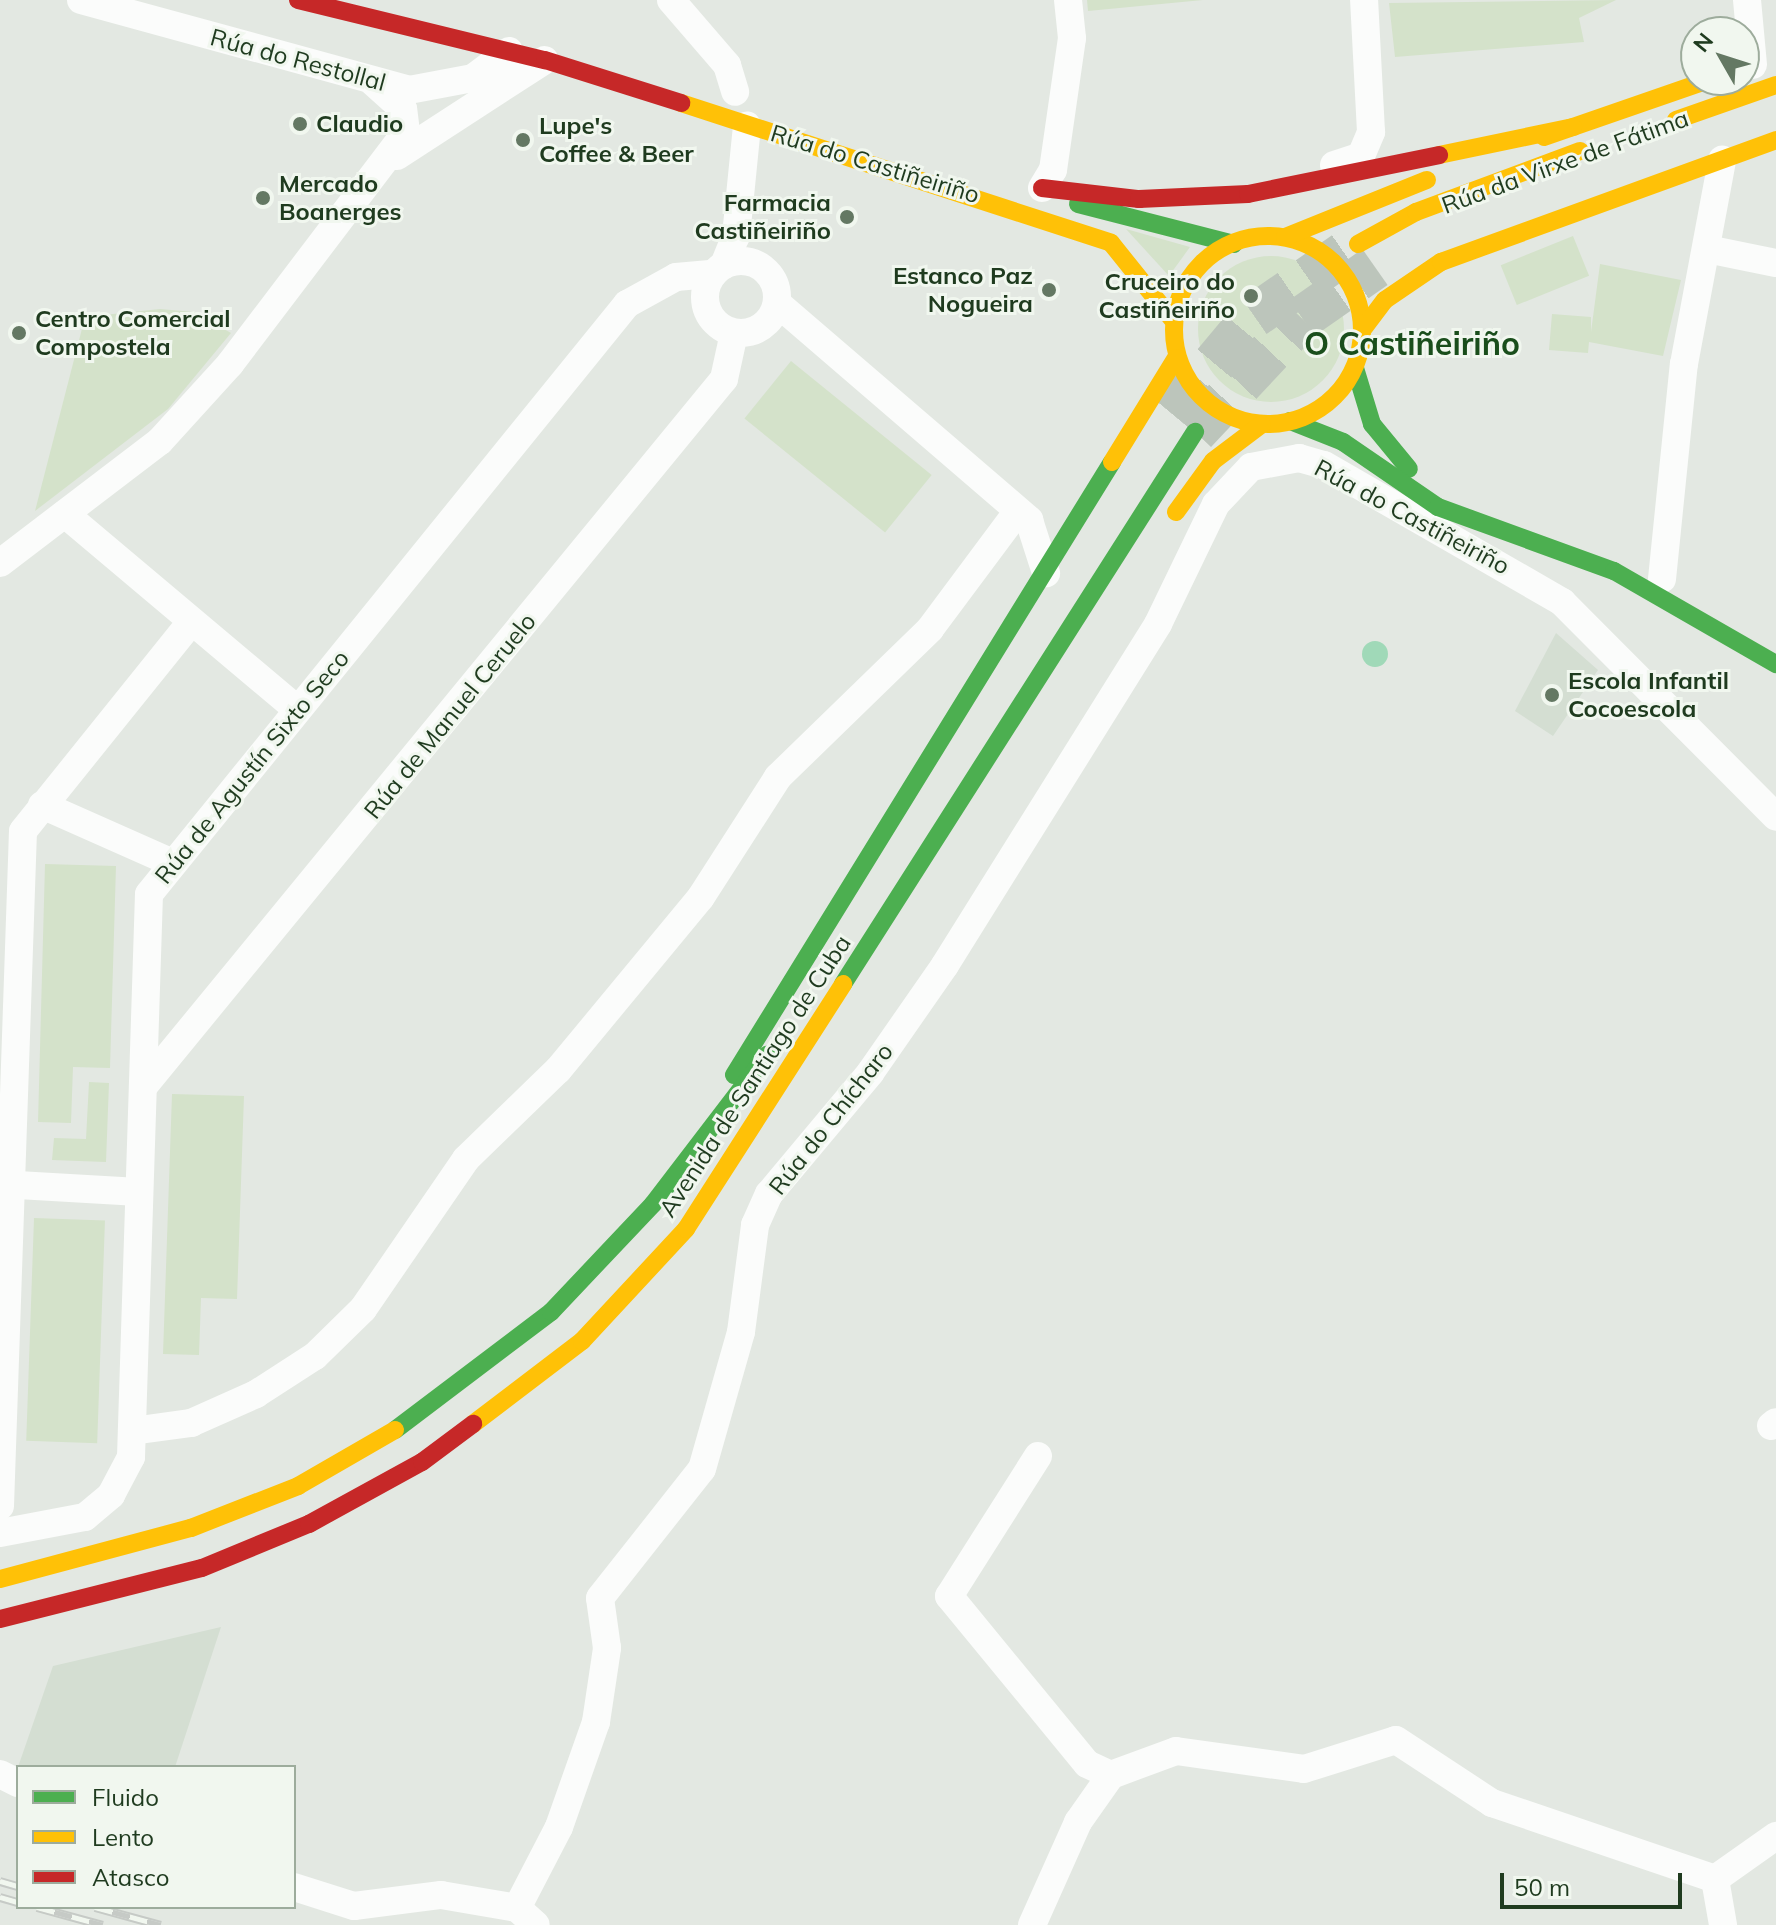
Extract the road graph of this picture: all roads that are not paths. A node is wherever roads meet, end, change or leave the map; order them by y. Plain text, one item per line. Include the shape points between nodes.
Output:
1 (81, 0) edge
2 (298, 0) edge
3 (671, 0) edge
4 (1068, 0) edge
5 (1364, 0) edge
6 (509, 51) junction
7 (545, 60) junction
8 (373, 82) junction
9 (706, 83) dead end
10 (1776, 85) edge
11 (1680, 90) edge
12 (742, 94) joint
13 (1372, 106) junction
14 (1661, 125) dead end
15 (747, 126) junction
16 (1573, 127) junction
17 (1776, 140) edge
18 (1603, 144) dead end
19 (1430, 157) junction
20 (1722, 160) junction
21 (1035, 186) junction
22 (1188, 197) junction
23 (353, 203) junction
24 (1285, 237) junction
25 (1234, 244) junction
26 (1358, 244) tunnel mouth
27 (1707, 249) junction
28 (1776, 263) edge
29 (730, 267) junction
30 (656, 287) junction
31 (777, 303) junction
32 (706, 305) junction
33 (1363, 329) junction
34 (748, 330) junction
35 (1173, 337) junction
36 (816, 343) junction
37 (1355, 368) junction
38 (1290, 421) junction
39 (1262, 424) junction
40 (1195, 432) tunnel mouth
41 (1251, 467) joint
42 (65, 514) junction
43 (1024, 516) junction
44 (1168, 525) dead end
45 (0, 563) edge
46 (1046, 574) junction
47 (1662, 579) junction
48 (191, 622) junction
49 (1776, 645) edge
50 (1776, 664) edge
51 (298, 710) junction
52 (42, 805) junction
53 (1776, 817) edge
54 (900, 848) dead end
55 (173, 863) junction
56 (143, 1087) junction
57 (796, 1098) dead end
58 (689, 1158) junction
59 (6, 1186) edge
60 (139, 1192) junction
61 (686, 1229) junction
62 (131, 1444) junction
63 (1038, 1456) dead end
64 (0, 1506) edge
65 (0, 1533) edge
66 (0, 1579) edge
67 (0, 1619) edge
68 (1111, 1775) junction
69 (1776, 1836) edge
70 (1715, 1879) junction
71 (296, 1888) edge
72 (462, 1913) edge
73 (526, 1916) edge
74 (1032, 1925) edge
75 (1723, 1925) edge

1 - 8 street, Rúa do Restollal
2 - 6 main road
3 - 12 street via 727,65
4 - 21 street via 1072,38 1053,170
5 - 13 street
6 - 7 main road
6 - 8 street, Rúa do Restollal via 473,78 438,90
7 - 15 main road, Rúa do Castiñeiriño
7 - 23 street via 425,132
8 - 23 street via 409,124
9 - 12 main road
10 - 14 main road, Rúa da Virxe de Fátima
11 - 16 main road
13 - 19 street via 1381,141 1393,153
13 - 22 street via 1361,156 1217,183
15 - 29 street
15 - 35 main road, Rúa do Castiñeiriño via 1111,243
16 - 19 main road
16 - 24 main road
17 - 20 main road
18 - 26 main road, Rúa da Virxe de Fátima via 1499,177
19 - 22 main road via 1318,182
20 - 27 street
20 - 33 main road via 1441,262 1385,300
21 - 22 main road
21 - 25 main road, Rúa do Castiñeiriño via 1111,218
23 - 42 street via 188,415
24 - 25 main road, Rúa do Castiñeiriño
24 - 33 main road, Rúa do Castiñeiriño via 1321,250 1347,275
25 - 35 main road, Rúa do Castiñeiriño via 1192,273
27 - 28 street
27 - 47 street via 1684,364
29 - 30 street, Rúa de Agustín Sixto Seco
29 - 31 street via 773,279
29 - 32 street
30 - 32 street
30 - 51 street, Rúa de Agustín Sixto Seco via 627,304
31 - 34 street
31 - 36 street
32 - 34 street via 714,321
33 - 37 main road, Rúa do Castiñeiriño
34 - 36 street
34 - 56 street, Rúa de Manuel Ceruelo via 724,379
35 - 39 main road, Rúa do Castiñeiriño via 1208,404
35 - 43 street via 1081,496 1067,510
35 - 46 main road
36 - 43 street
37 - 38 main road, Rúa do Castiñeiriño via 1321,408
37 - 47 main road, Rúa do Castiñeiriño via 1382,440 1424,481 1598,546
38 - 39 main road, Rúa do Castiñeiriño
38 - 50 main road, Rúa do Castiñeiriño via 1343,442 1438,507 1614,571
39 - 44 main road via 1213,461
40 - 61 main road, Avenida de Santiago de Cuba
41 - 53 street, Rúa do Castiñeiriño via 1299,458 1324,465 1474,556 1525,578 1585,620
41 - 73 street, Rúa do Chícharo via 1216,504 1158,624 945,965 870,1073 769,1194 755,1225 741,1332 702,1469 600,1598 607,1648 596,1722
42 - 45 street
42 - 48 street
43 - 46 street
43 - 62 street via 921,639 778,777 701,897 568,1060 466,1159 355,1318 315,1356 256,1394
46 - 58 main road via 755,1035
47 - 49 main road, Rúa do Castiñeiriño
48 - 51 street
48 - 52 street
51 - 55 street, Rúa de Agustín Sixto Seco
52 - 55 street
52 - 59 street via 23,831
54 - 58 main road, Avenida de Santiago de Cuba via 757,1071
55 - 56 street, Rúa de Agustín Sixto Seco via 149,894
56 - 60 street, Rúa de Agustín Sixto Seco
57 - 61 main road
58 - 66 main road, Avenida de Santiago de Cuba via 551,1312 404,1425 298,1486 191,1528
59 - 60 street
59 - 64 street
60 - 62 street, Rúa de Agustín Sixto Seco
61 - 67 main road, Avenida de Santiago de Cuba via 582,1341 422,1462 309,1524 202,1568
62 - 65 street via 111,1495 85,1517
63 - 68 street via 949,1596 1087,1764
68 - 70 street via 1176,1751 1304,1769 1396,1740 1492,1803
68 - 74 street via 1078,1822
69 - 70 street
70 - 75 street
71 - 72 street via 354,1906 441,1895
72 - 73 street

